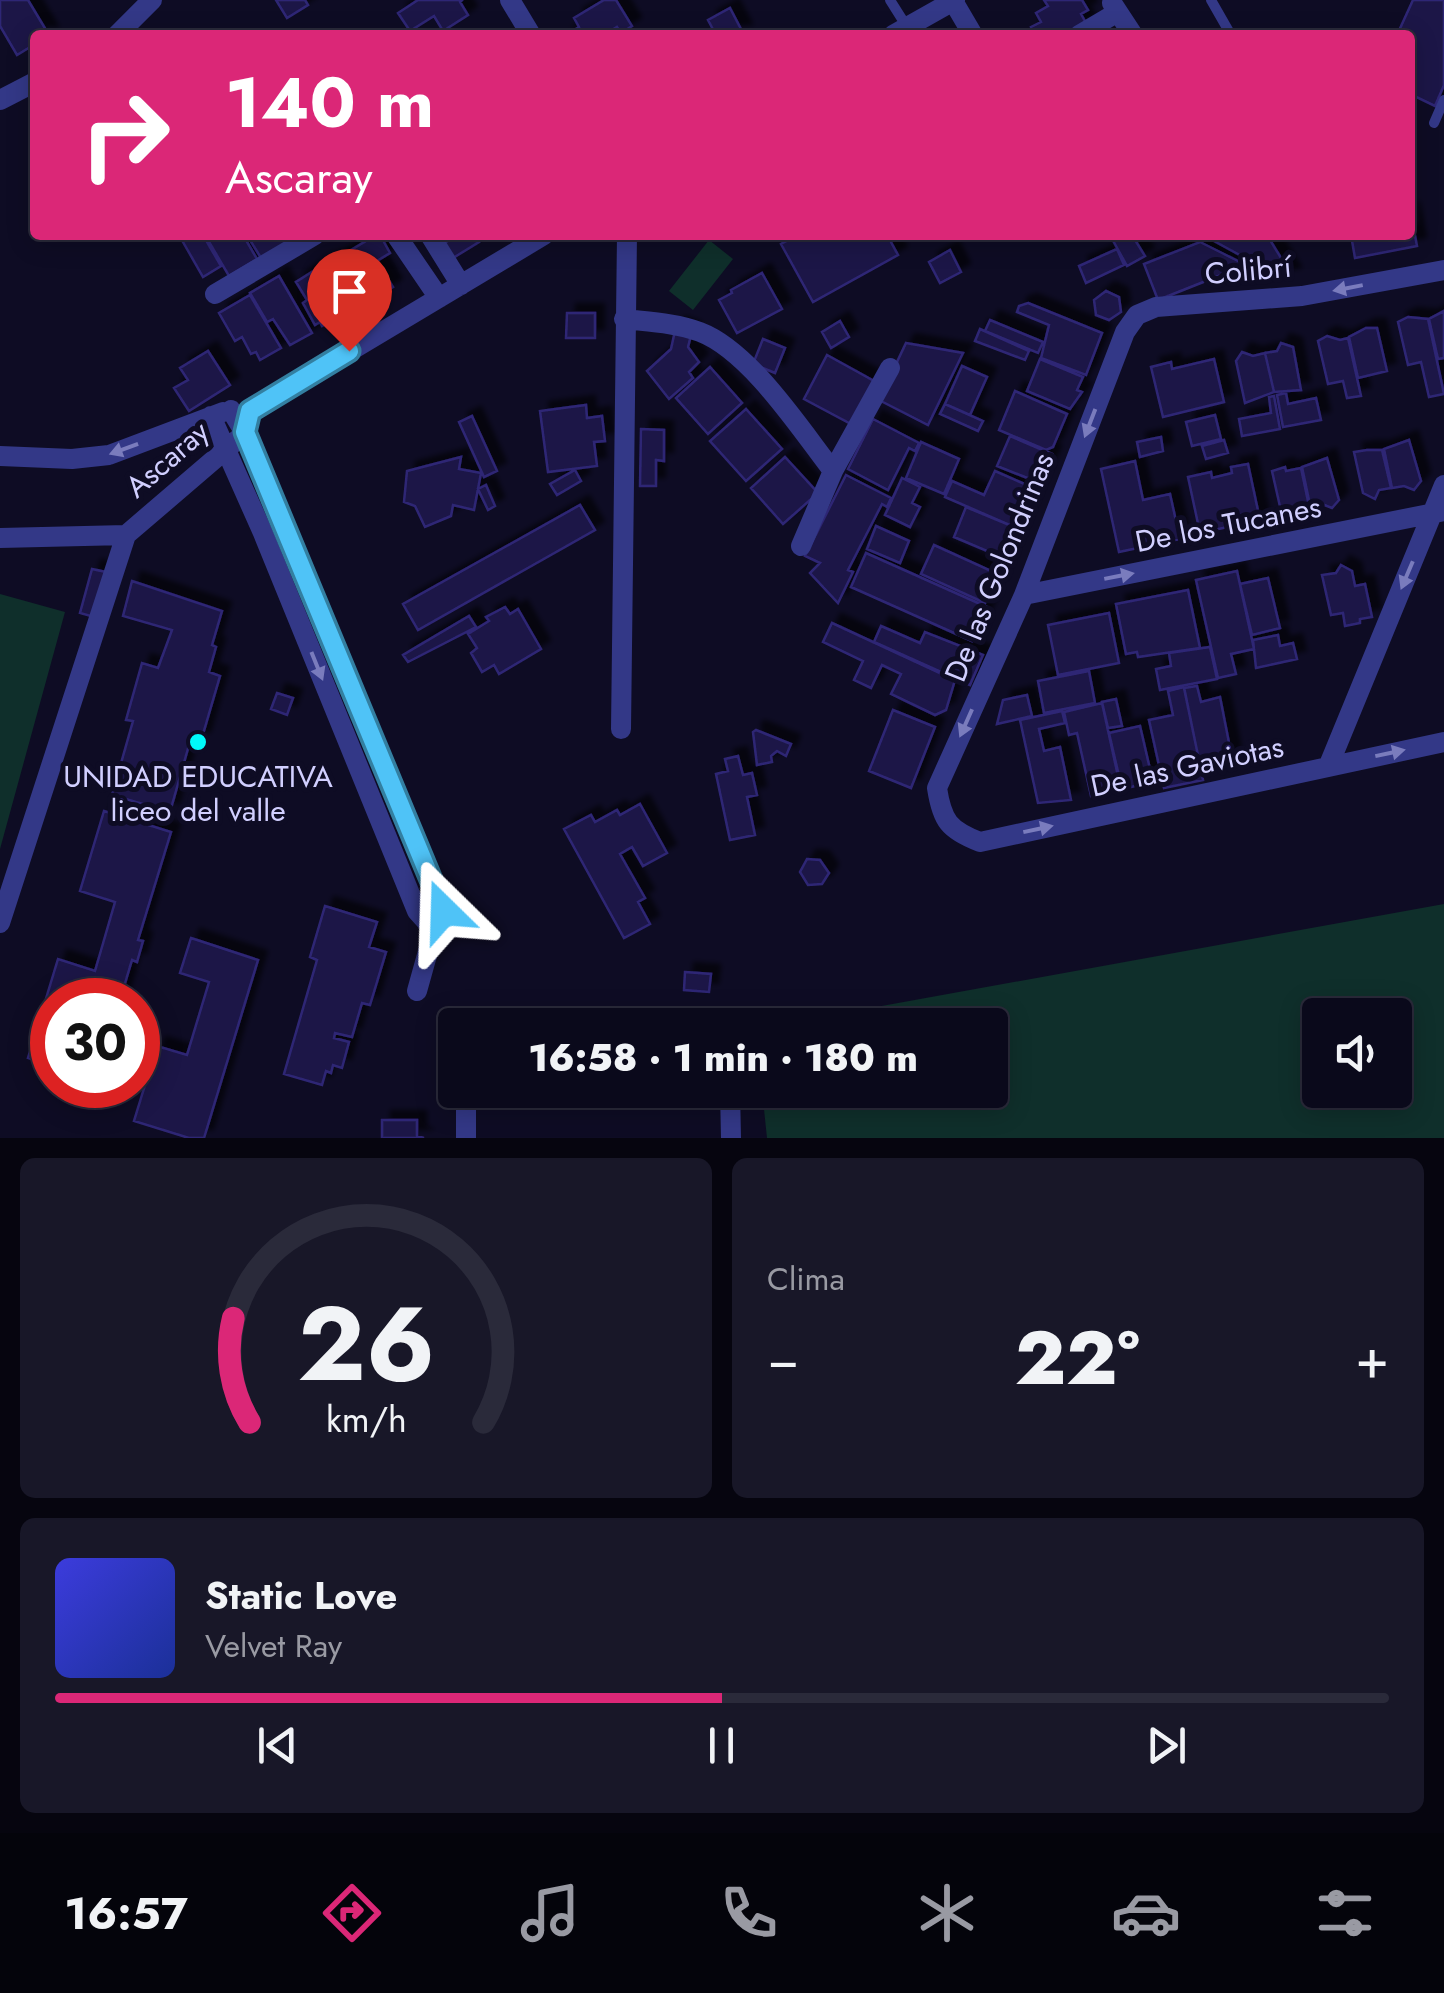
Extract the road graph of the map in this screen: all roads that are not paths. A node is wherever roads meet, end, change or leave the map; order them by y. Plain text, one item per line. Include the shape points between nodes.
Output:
1 (152, 0) edge
2 (510, 0) edge
3 (890, 0) edge
4 (954, 0) edge
5 (1211, 0) edge
6 (1114, 6) edge
7 (121, 30) edge
8 (529, 30) edge
9 (900, 30) edge
10 (902, 30) edge
11 (970, 30) edge
12 (1086, 30) edge
13 (1129, 30) edge
14 (1228, 30) edge
15 (30, 85) edge
16 (0, 100) edge
17 (1444, 100) edge
18 (1434, 123) dead end
19 (307, 240) edge
20 (399, 240) edge
21 (433, 240) edge
22 (536, 240) edge
23 (627, 240) edge
24 (1444, 270) edge
25 (461, 285) junction
26 (215, 294) dead end
27 (439, 298) junction
28 (624, 320) junction
29 (1125, 332) joint
30 (890, 368) dead end
31 (230, 412) junction
32 (245, 432) junction
33 (225, 447) junction
34 (0, 456) edge
35 (833, 471) junction
36 (1444, 485) edge
37 (1438, 512) edge
38 (126, 535) junction
39 (0, 538) edge
40 (801, 546) dead end
41 (1024, 595) junction
42 (621, 729) dead end
43 (1444, 742) edge
44 (1328, 766) junction
45 (948, 823) joint
46 (0, 923) edge
47 (434, 930) junction
48 (417, 991) dead end
49 (466, 1108) edge
50 (730, 1108) edge
51 (466, 1138) edge
52 (731, 1138) edge

1 - 7 street
2 - 8 street
3 - 9 lane
4 - 10 street
4 - 11 street
5 - 14 lane
6 - 12 street
6 - 13 street
15 - 16 street
17 - 18 lane
19 - 26 street
20 - 27 street
21 - 25 street
22 - 25 street, Ascaray
23 - 28 street
24 -> 29 street, Colibrí via 1302,296 1156,307 1137,315
25 - 27 street, Ascaray
27 - 31 street, Ascaray
28 - 35 street via 706,334 756,374
28 - 42 street
29 -> 41 street, De las Golondrinas
30 - 35 street
31 - 32 street, Ascaray
31 - 33 street
31 -> 34 street via 110,455
32 - 33 street, Ascaray
32 - 47 street via 444,911
33 - 38 street, Ascaray
33 -> 47 street via 417,910
35 - 40 street
36 - 37 street
41 -> 37 street, De los Tucanes
37 -> 44 street
38 - 39 street
38 - 46 street
41 -> 45 street, De las Golondrinas via 936,788
44 -> 43 street, De las Gaviotas
45 -> 44 street, De las Gaviotas via 980,842
47 - 48 street
49 - 51 street
50 - 52 street

